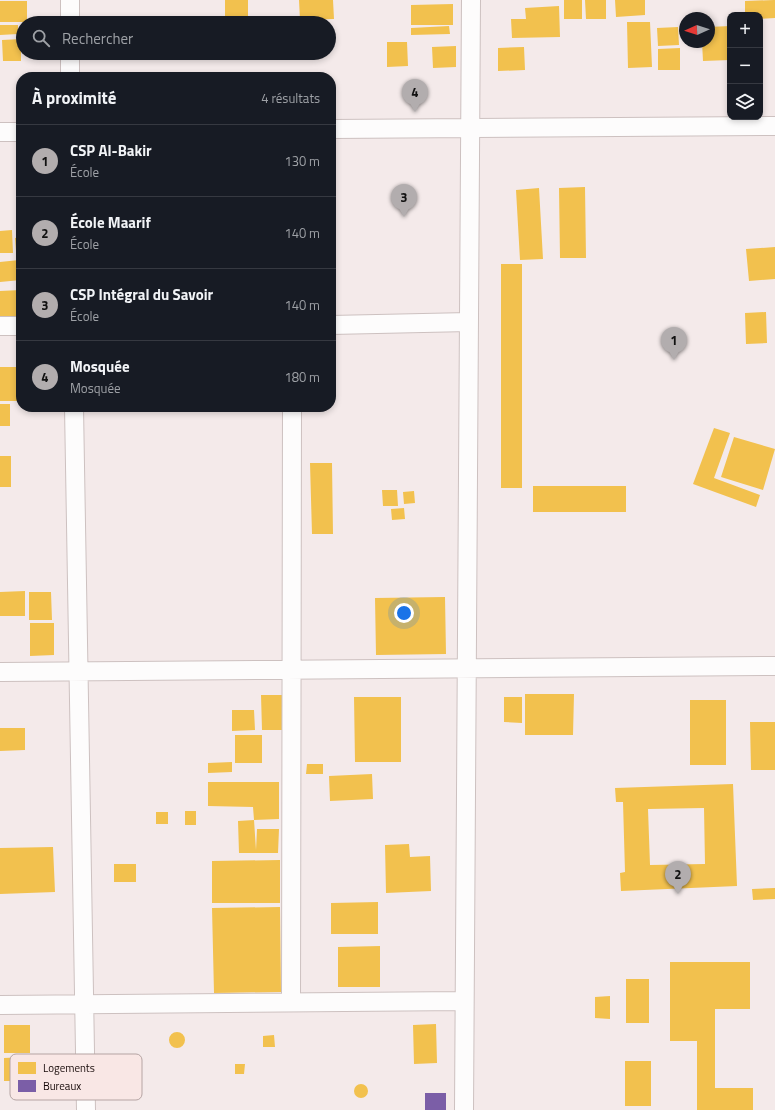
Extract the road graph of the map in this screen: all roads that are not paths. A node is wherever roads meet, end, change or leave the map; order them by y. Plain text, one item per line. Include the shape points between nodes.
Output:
1 (70, 0) edge
2 (471, 0) edge
3 (70, 16) edge
4 (70, 60) edge
5 (70, 72) edge
6 (775, 126) edge
7 (470, 128) junction
8 (336, 129) edge
9 (0, 132) edge
10 (16, 132) edge
11 (469, 322) junction
12 (336, 325) edge
13 (0, 326) edge
14 (16, 326) edge
15 (74, 412) edge
16 (292, 412) edge
17 (775, 666) edge
18 (466, 668) junction
19 (292, 670) junction
20 (80, 671) junction
21 (0, 672) edge
22 (464, 1001) junction
23 (291, 1002) junction
24 (84, 1004) junction
25 (0, 1005) edge
26 (85, 1054) edge
27 (86, 1100) edge
28 (86, 1110) edge
29 (464, 1110) edge

1 - 3 street
2 - 7 street
4 - 5 street
6 - 7 street
7 - 8 street
7 - 11 street
9 - 10 street
11 - 12 street
11 - 18 street
13 - 14 street
15 - 20 street
16 - 19 street
17 - 18 street
18 - 19 street
18 - 22 street
19 - 20 street
19 - 23 street
20 - 21 street
20 - 24 street
22 - 23 street
22 - 29 street
23 - 24 street
24 - 25 street
24 - 26 street
27 - 28 street

